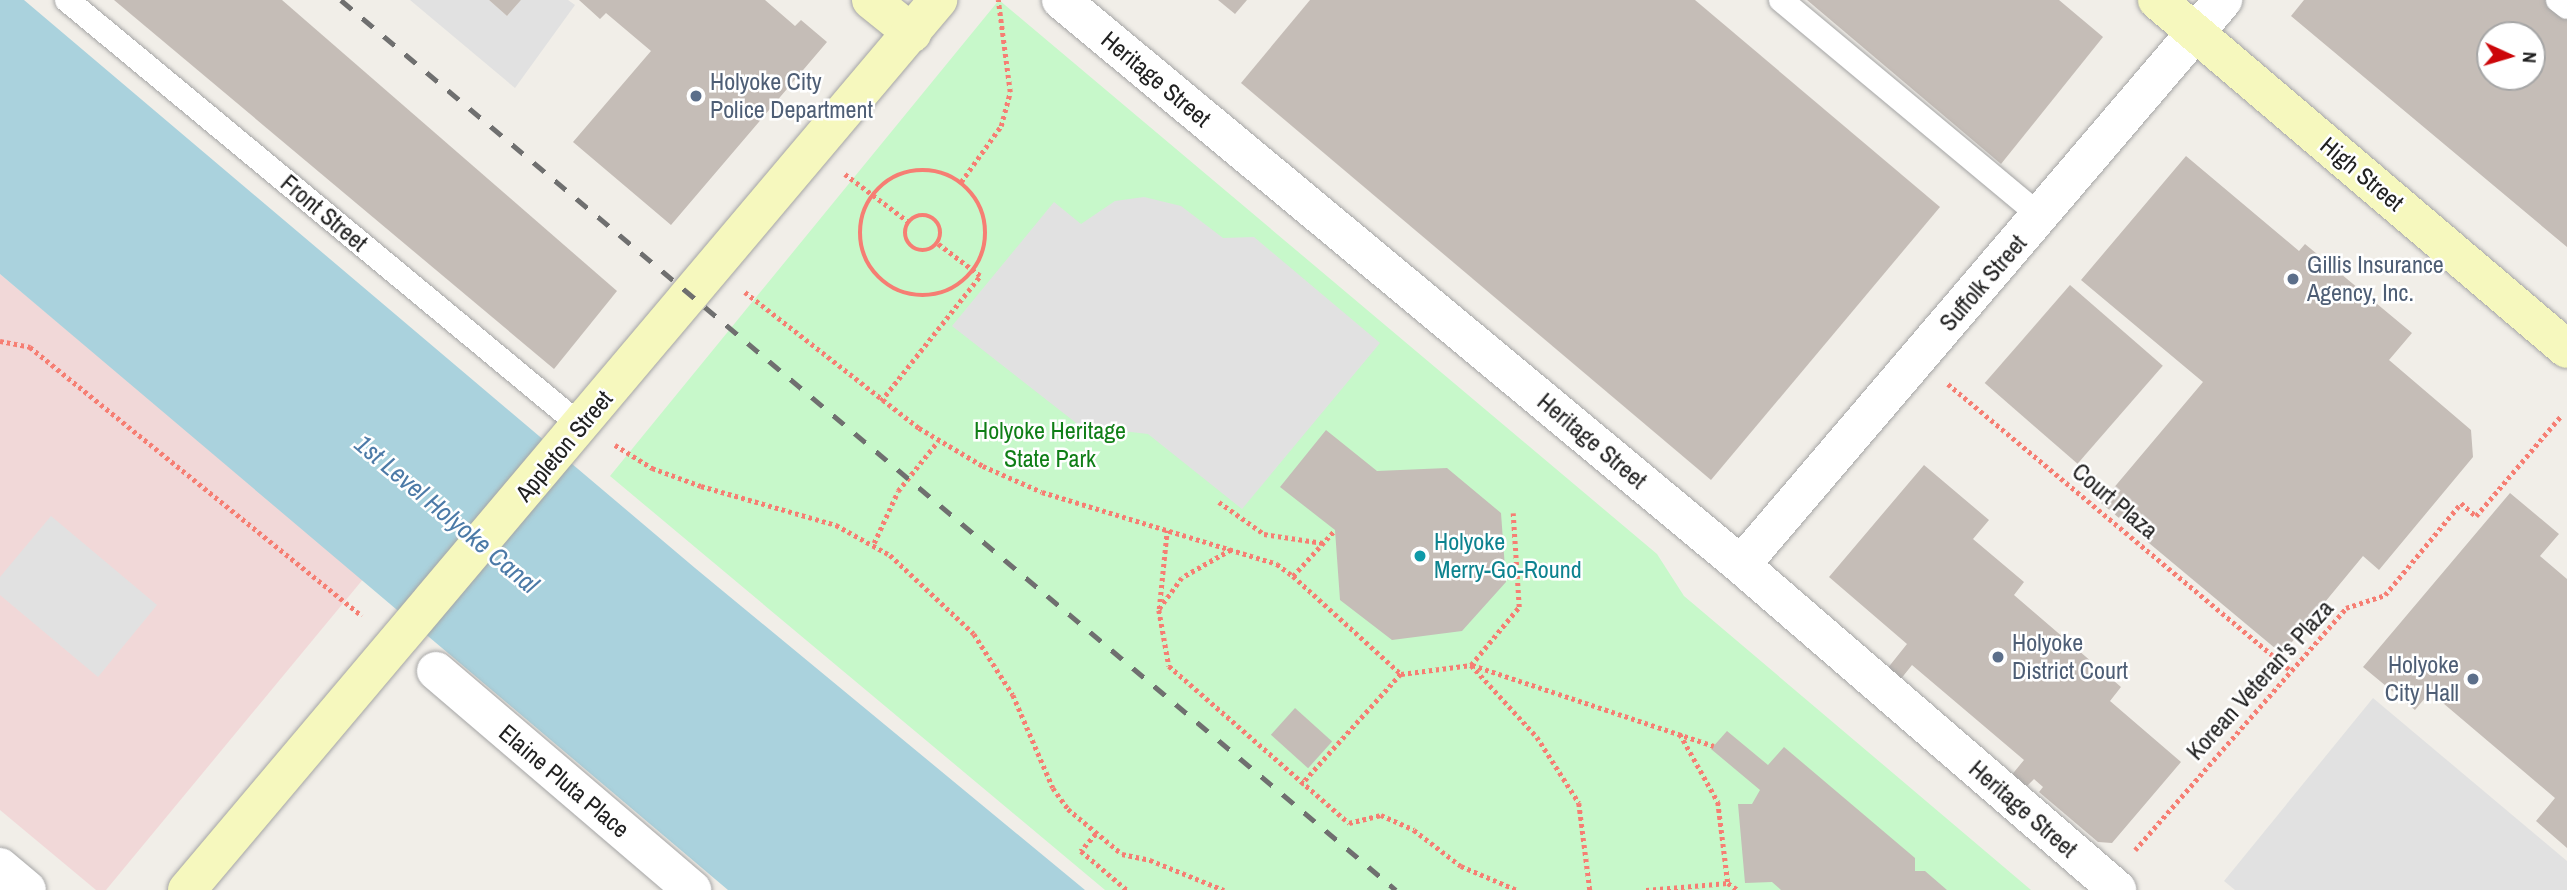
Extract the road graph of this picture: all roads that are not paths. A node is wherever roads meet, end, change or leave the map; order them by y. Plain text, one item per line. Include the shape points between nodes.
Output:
1 (67, 0) edge
2 (871, 0) edge
3 (938, 0) edge
4 (1061, 0) edge
5 (1781, 0) edge
6 (2157, 0) edge
7 (2223, 0) edge
8 (2558, 0) edge
9 (2567, 8) edge
10 (912, 33) junction
11 (2196, 33) junction
12 (2040, 216) junction
13 (2567, 349) edge
14 (573, 434) junction
15 (1741, 565) junction
16 (436, 671) dead end
17 (0, 867) edge
18 (27, 890) edge
19 (187, 890) edge
20 (692, 890) edge
21 (2117, 890) edge

1 - 14 lane, Front Street
2 - 10 street
3 - 10 street, Appleton Street
4 - 15 street, Heritage Street
5 - 12 lane
6 - 11 street, High Street
7 - 11 street, Suffolk Street
8 - 9 lane
10 - 14 street, Appleton Street
11 - 12 street, Suffolk Street
11 - 13 street, High Street
12 - 15 street, Suffolk Street
14 - 19 street, Appleton Street
15 - 21 street, Heritage Street
16 - 20 street, Elaine Pluta Place
17 - 18 street

